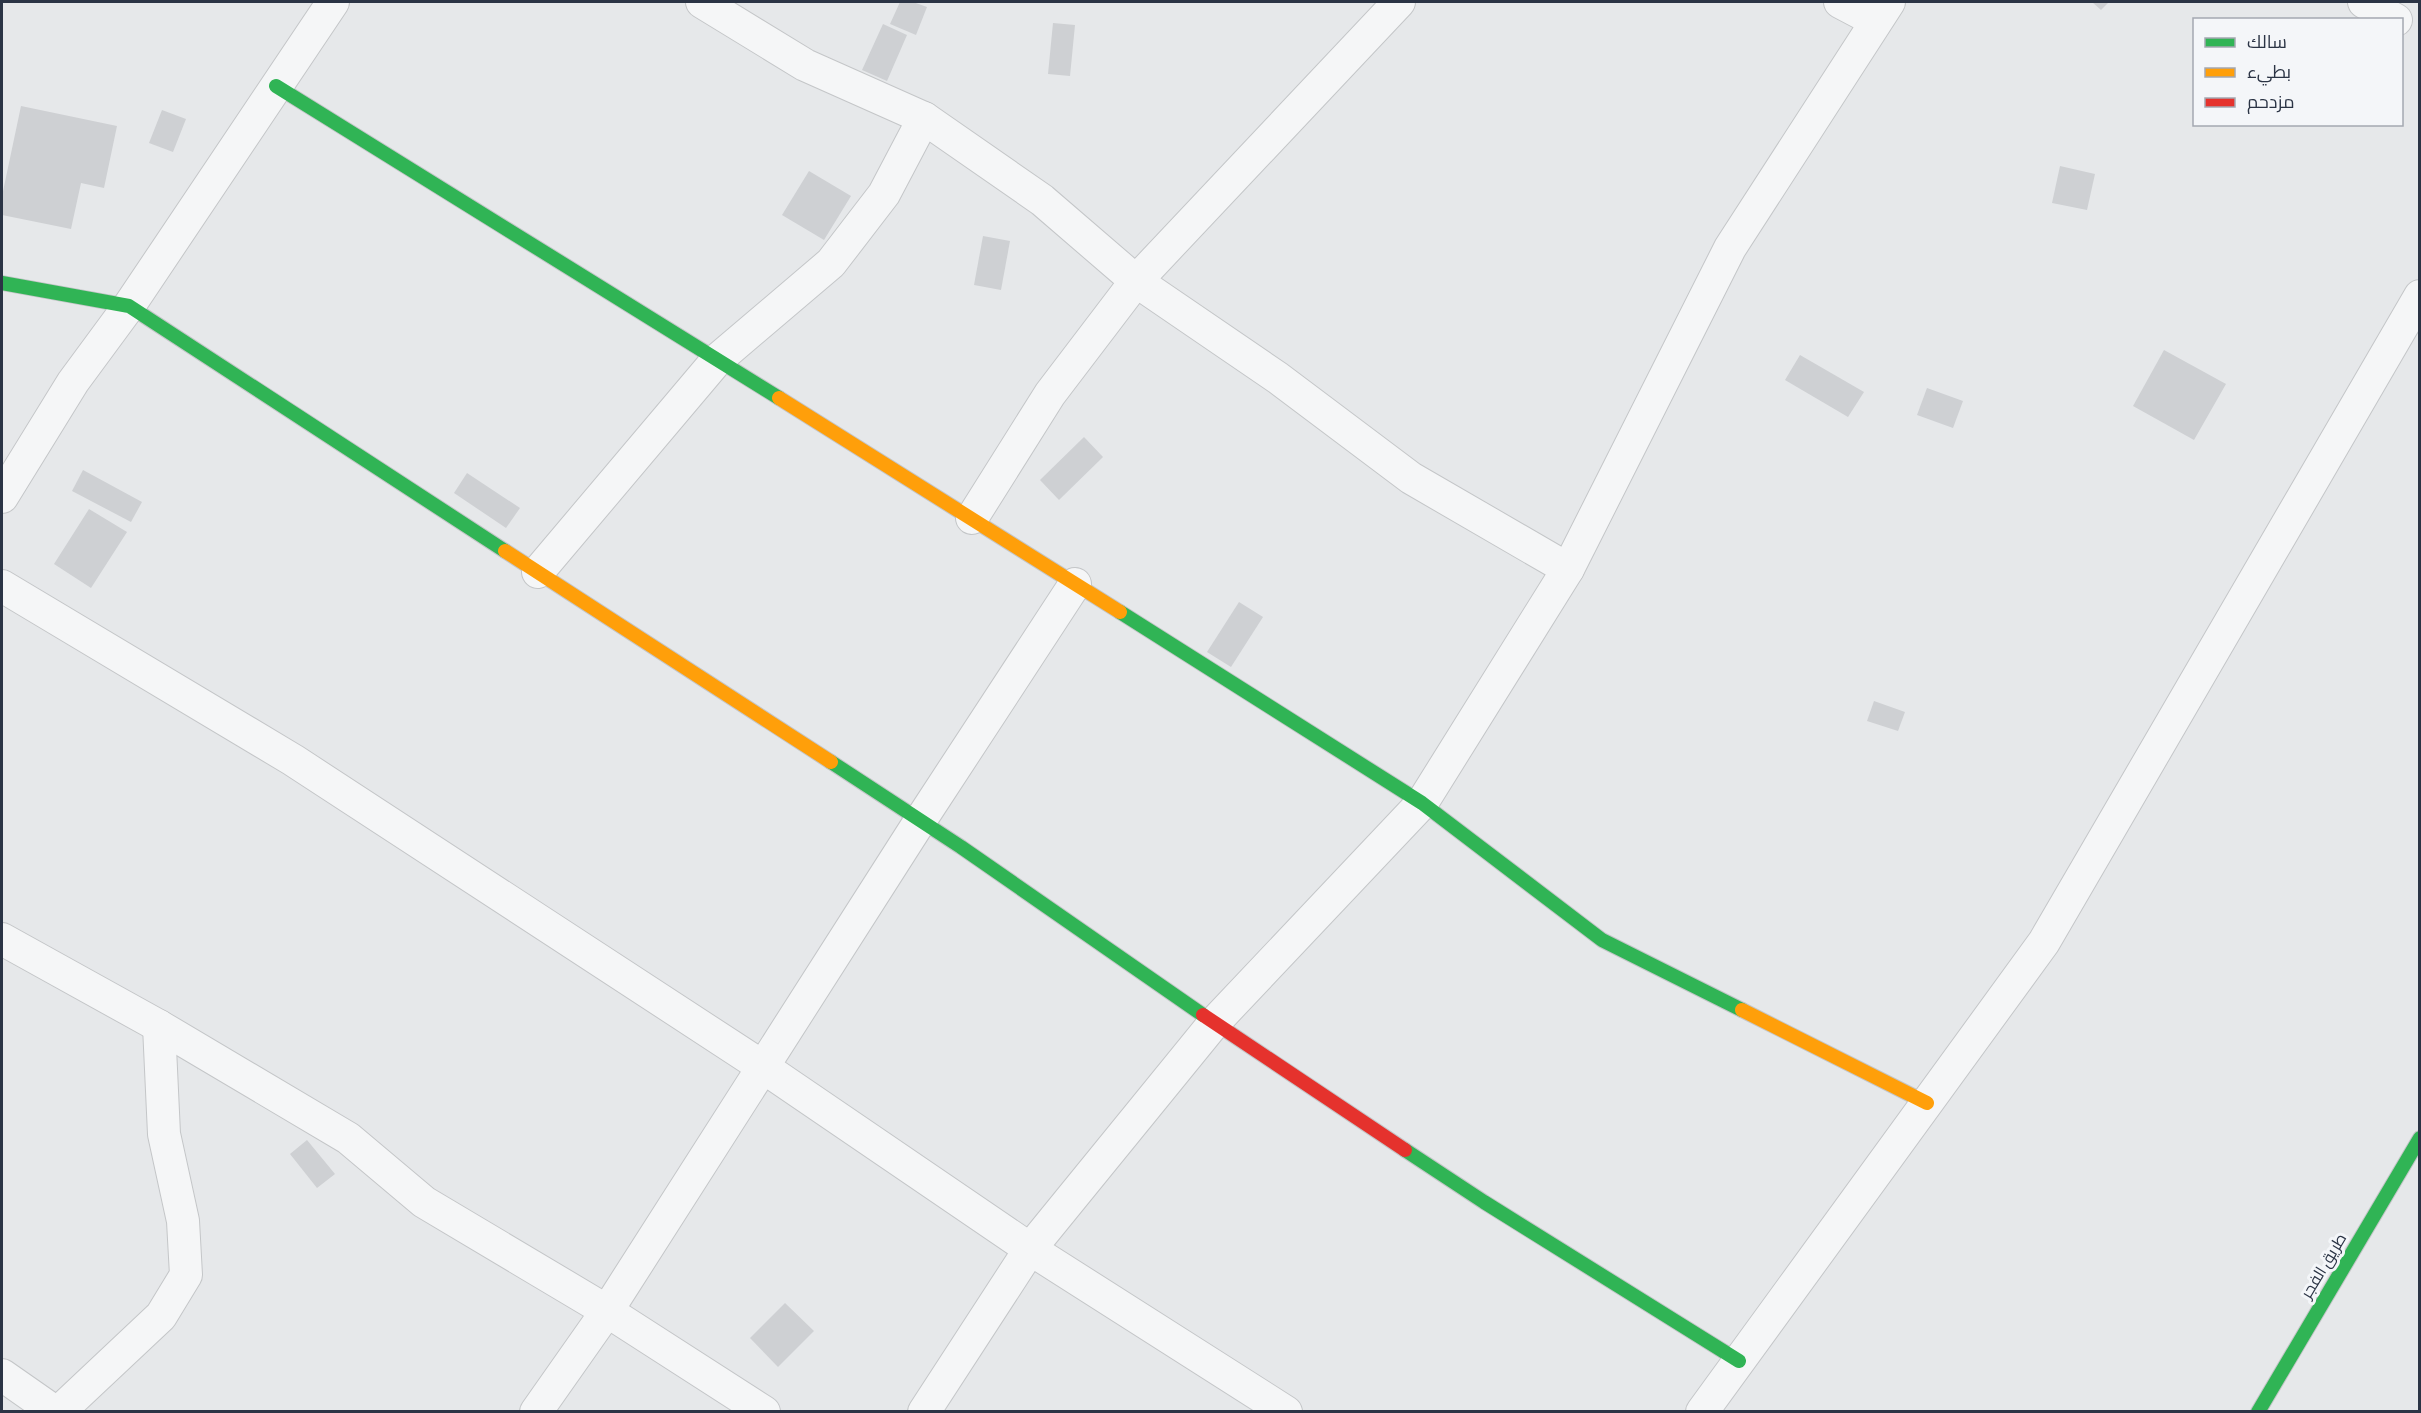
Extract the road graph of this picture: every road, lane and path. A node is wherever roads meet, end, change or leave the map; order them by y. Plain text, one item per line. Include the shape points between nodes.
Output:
1 (333, 2) edge
2 (702, 2) edge
3 (1399, 2) edge
4 (1840, 2) edge
5 (2364, 2) edge
6 (1882, 11) edge
7 (2392, 18) edge
8 (2403, 24) edge
9 (2420, 33) edge
10 (276, 86) junction
11 (924, 118) junction
12 (1136, 281) junction
13 (2, 284) edge
14 (2420, 296) edge
15 (129, 306) junction
16 (717, 360) junction
17 (2, 497) edge
18 (972, 518) junction
19 (1568, 569) junction
20 (538, 572) junction
21 (1075, 584) junction
22 (2, 586) edge
23 (1422, 803) junction
24 (920, 821) junction
25 (2, 939) edge
26 (1214, 1023) junction
27 (159, 1026) junction
28 (764, 1067) junction
29 (1927, 1103) junction
30 (2420, 1138) edge
31 (1030, 1249) junction
32 (607, 1311) junction
33 (1739, 1361) junction
34 (2, 1374) edge
35 (57, 1412) edge
36 (536, 1412) edge
37 (764, 1412) edge
38 (924, 1412) edge
39 (1286, 1412) edge
40 (1702, 1412) edge
41 (2258, 1412) edge

1 - 10 street
2 - 11 street via 805,65
3 - 12 street
4 - 6 street
5 - 7 street
6 - 19 street via 1730,248
8 - 9 street
10 - 15 street
10 - 16 street
11 - 12 street via 1042,200
11 - 16 street via 884,194 831,262
12 - 18 street via 1050,394
12 - 19 street via 1278,378 1411,478
13 - 15 street
14 - 29 street via 2044,942
15 - 17 street via 73,382
15 - 20 street
16 - 18 street
16 - 20 street
18 - 21 street
19 - 23 street
20 - 24 street
21 - 23 street
21 - 24 street
22 - 28 street via 293,760
23 - 26 street
23 - 29 street via 1602,940
24 - 26 street
24 - 28 street
25 - 27 street
26 - 31 street
26 - 33 street via 1484,1202
27 - 32 street via 348,1138 424,1202
27 - 35 street via 164,1134 183,1221 186,1275 161,1316
28 - 31 street
28 - 32 street
29 - 33 street
30 - 41 street, طريق الفجر
31 - 38 street
31 - 39 street
32 - 36 street
32 - 37 street
33 - 40 street
34 - 35 street

